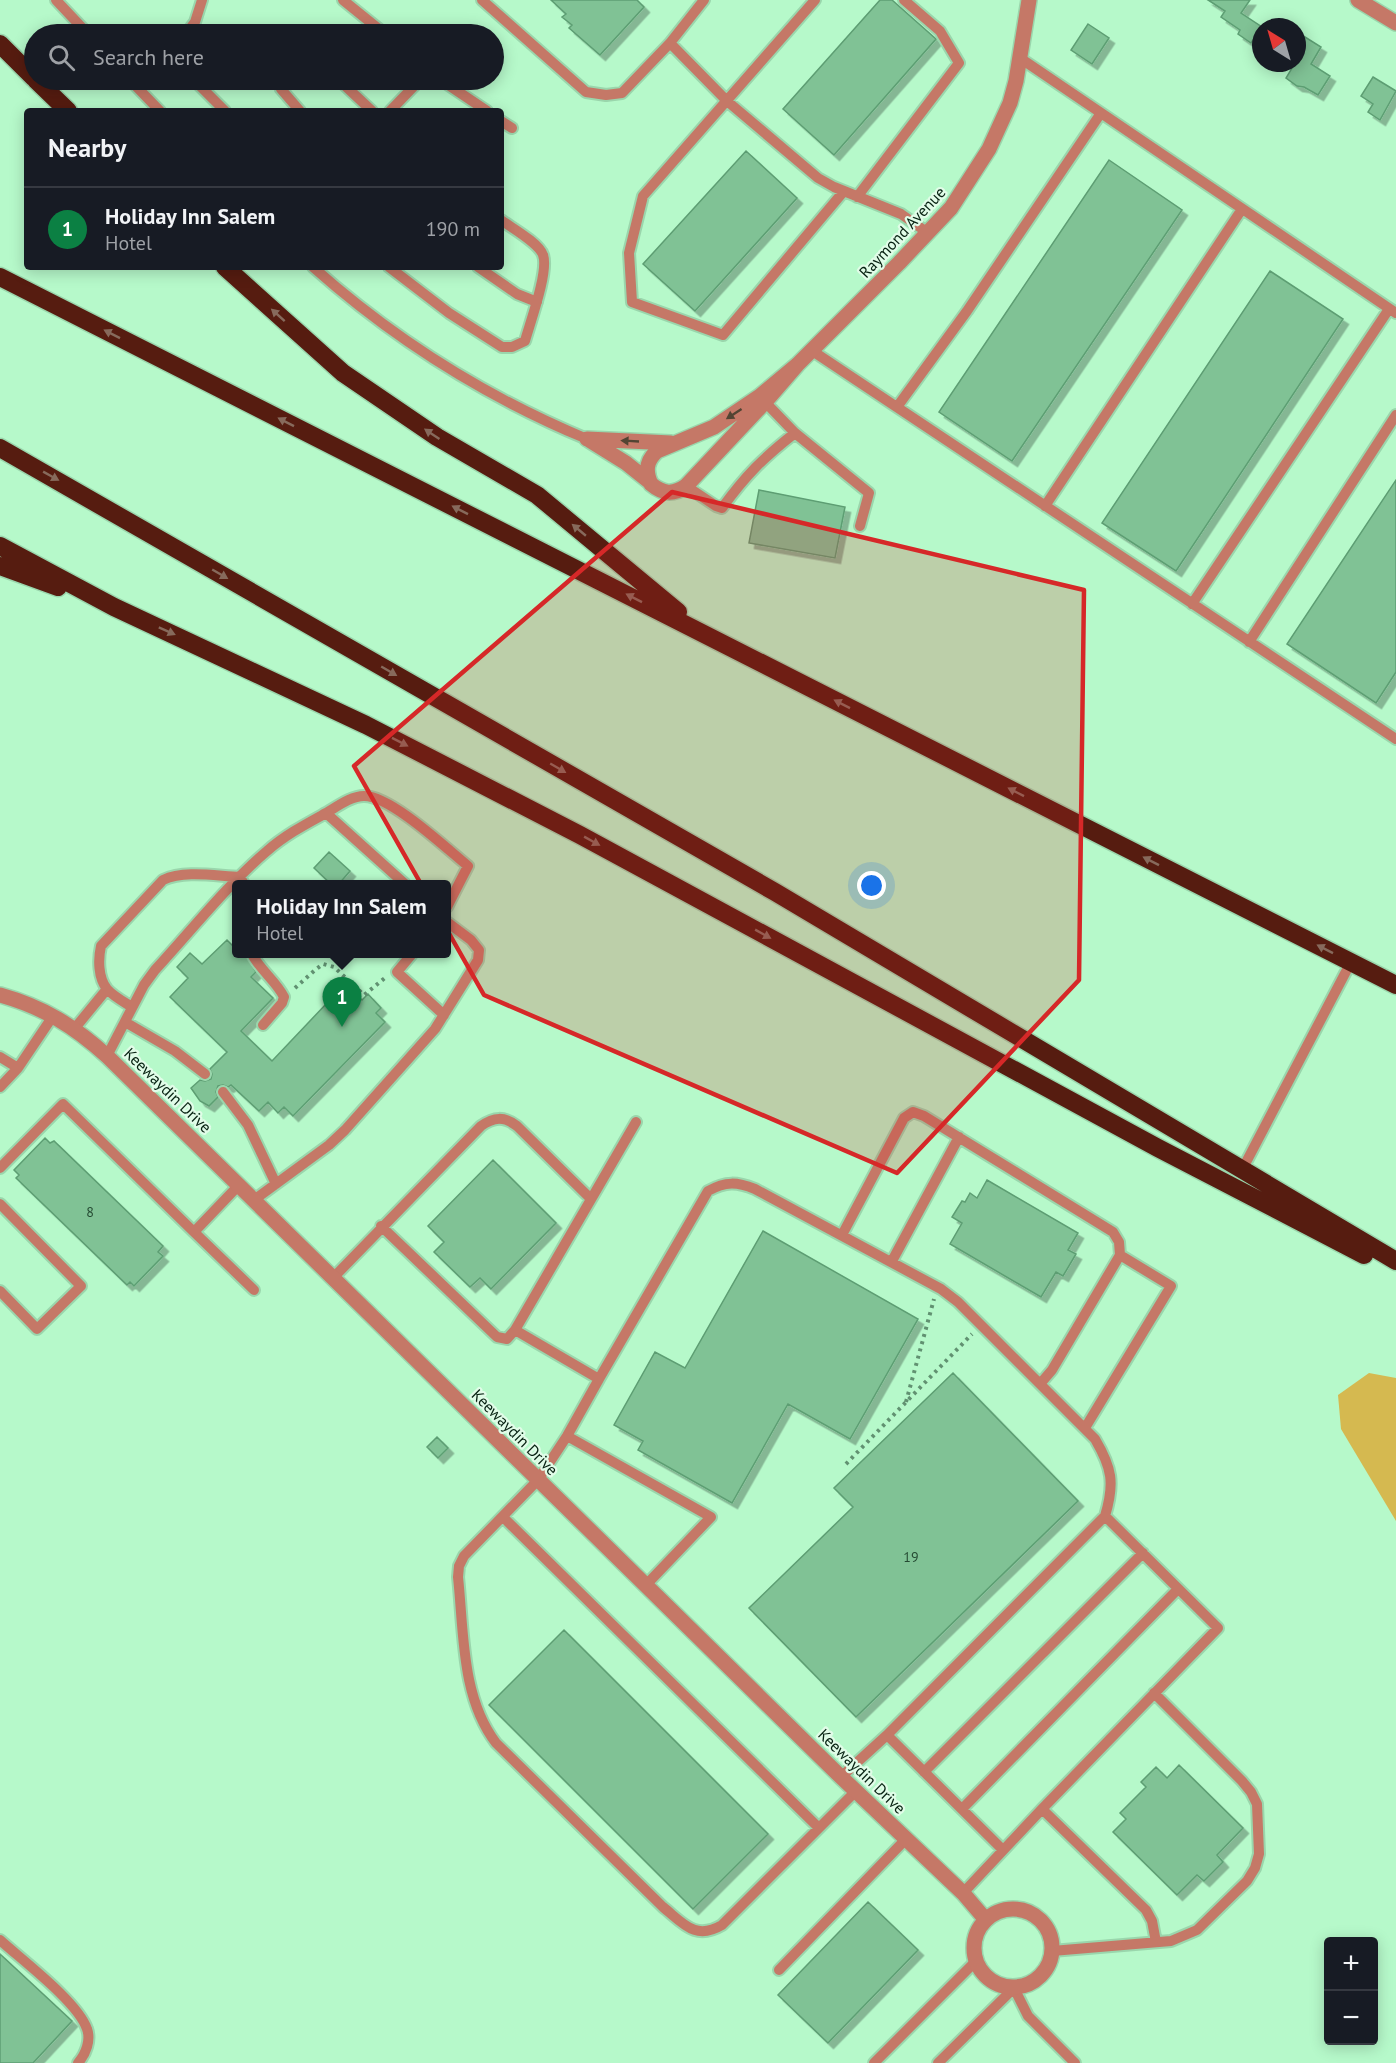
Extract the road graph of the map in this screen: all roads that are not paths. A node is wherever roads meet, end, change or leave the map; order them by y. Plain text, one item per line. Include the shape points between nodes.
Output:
1 (56, 0) edge
2 (202, 0) edge
3 (343, 0) edge
4 (482, 0) edge
5 (704, 0) edge
6 (815, 0) edge
7 (904, 0) edge
8 (1029, 0) edge
9 (1358, 0) edge
10 (1396, 23) edge
11 (79, 24) edge
12 (194, 24) edge
13 (373, 24) edge
14 (670, 43) junction
15 (0, 44) edge
16 (1020, 58) junction
17 (24, 68) edge
18 (46, 90) edge
19 (142, 90) edge
20 (204, 90) edge
21 (282, 90) edge
22 (350, 90) edge
23 (410, 90) edge
24 (456, 90) edge
25 (727, 100) junction
26 (65, 108) edge
27 (157, 108) edge
28 (222, 108) edge
29 (297, 108) edge
30 (369, 108) edge
31 (393, 108) edge
32 (483, 108) edge
33 (1101, 113) junction
34 (504, 123) edge
35 (512, 128) dead end
36 (844, 191) junction
37 (857, 197) junction
38 (1242, 208) junction
39 (504, 222) edge
40 (928, 233) junction
41 (228, 270) edge
42 (317, 270) edge
43 (393, 270) edge
44 (482, 270) edge
45 (0, 277) edge
46 (537, 302) junction
47 (1393, 311) edge
48 (811, 350) junction
49 (797, 365) junction
50 (765, 402) junction
51 (897, 407) junction
52 (1396, 415) edge
53 (795, 433) junction
54 (587, 439) junction
55 (674, 443) junction
56 (0, 448) edge
57 (651, 484) junction
58 (686, 486) junction
59 (1045, 506) junction
60 (860, 526) dead end
61 (0, 546) edge
62 (0, 566) edge
63 (1192, 604) junction
64 (114, 607) junction
65 (705, 634) junction
66 (1249, 642) junction
67 (1396, 739) edge
68 (326, 813) junction
69 (233, 880) edge
70 (243, 880) edge
71 (400, 880) edge
72 (232, 891) edge
73 (451, 899) edge
74 (451, 925) edge
75 (254, 958) edge
76 (409, 958) edge
77 (1351, 962) junction
78 (1396, 985) edge
79 (107, 989) junction
80 (0, 995) edge
81 (132, 1007) junction
82 (444, 1015) junction
83 (53, 1016) junction
84 (124, 1022) junction
85 (263, 1025) dead end
86 (75, 1028) junction
87 (107, 1056) junction
88 (0, 1057) edge
89 (18, 1068) junction
90 (206, 1074) dead end
91 (0, 1087) edge
92 (223, 1092) dead end
93 (636, 1122) dead end
94 (959, 1137) junction
95 (0, 1168) edge
96 (1242, 1170) junction
97 (276, 1184) junction
98 (239, 1185) junction
99 (591, 1199) junction
100 (254, 1200) junction
101 (0, 1204) edge
102 (381, 1226) junction
103 (194, 1232) junction
104 (842, 1235) junction
105 (1120, 1255) junction
106 (892, 1261) junction
107 (1396, 1262) edge
108 (1396, 1272) edge
109 (333, 1278) junction
110 (254, 1290) dead end
111 (0, 1292) edge
112 (515, 1330) junction
113 (599, 1379) junction
114 (1040, 1384) junction
115 (1085, 1428) junction
116 (567, 1436) junction
117 (538, 1480) junction
118 (1104, 1516) junction
119 (503, 1517) junction
120 (1143, 1553) junction
121 (646, 1586) junction
122 (1178, 1589) junction
123 (1154, 1693) junction
124 (887, 1735) junction
125 (924, 1772) junction
126 (841, 1777) junction
127 (856, 1791) junction
128 (962, 1809) junction
129 (1042, 1809) junction
130 (819, 1828) junction
131 (906, 1839) junction
132 (1003, 1850) junction
133 (963, 1893) junction
134 (986, 1920) junction
135 (0, 1940) edge
136 (1156, 1942) junction
137 (1052, 1951) junction
138 (976, 1961) junction
139 (780, 1970) dead end
140 (1014, 1988) junction
141 (78, 2063) edge
142 (874, 2063) edge
143 (938, 2063) edge
144 (1076, 2063) edge

1 - 11 lane
2 - 12 lane
3 - 13 lane
4 - 14 lane via 586,92 622,93
5 - 14 lane
6 - 25 lane
7 - 37 lane via 940,31 959,63
8 - 16 street, Raymond Avenue
9 - 10 street
14 - 25 lane
15 - 17 highway
16 - 33 lane
16 - 40 street, Raymond Avenue via 1010,103 989,149 962,193
18 - 26 highway
19 - 27 lane
20 - 28 lane
21 - 29 lane
22 - 30 lane
23 - 31 lane
24 - 32 lane
25 - 36 lane via 818,178
25 - 36 lane via 643,196 629,253 632,302 723,335
33 - 38 lane
33 - 51 lane
34 - 35 lane
36 - 37 lane
37 - 40 lane via 901,214
38 - 47 lane
38 - 59 lane
39 - 46 lane via 543,254
40 - 48 street, Raymond Avenue
65 -> 41 highway via 537,495 437,437 343,373
42 - 54 lane via 390,330 436,361 504,401
43 - 46 lane via 502,347 525,341
44 - 46 lane
65 -> 45 highway
47 - 63 lane
48 - 49 street, Raymond Avenue
48 - 51 lane
49 - 50 street, Raymond Avenue
49 -> 55 street, Raymond Avenue via 714,427
50 - 53 lane
50 - 58 street, Raymond Avenue
51 - 59 lane
52 - 66 lane
53 - 58 lane via 764,457 722,508
53 - 60 lane via 869,493
55 -> 54 street
54 - 57 street
55 - 57 street, Raymond Avenue via 651,456 647,469
56 -> 96 highway via 775,892
57 - 58 street via 673,493
59 - 63 lane
61 - 64 highway
62 - 64 highway
63 - 66 lane
64 -> 108 highway via 366,725 580,835 1158,1148
77 -> 65 highway
66 - 67 lane
68 - 70 lane via 266,851
68 - 71 lane
68 - 73 lane via 365,796 396,808 468,866
69 - 79 lane via 186,875 163,880 101,946 98,958
72 - 81 lane via 155,970
74 - 82 lane via 479,950 478,960
75 - 85 lane via 284,997
76 - 82 lane via 397,972
77 - 78 highway
77 - 96 lane
79 - 81 lane
79 - 86 lane
80 - 83 street, Keewaydin Drive
81 - 84 lane
82 - 97 lane via 345,1130
83 - 86 street, Keewaydin Drive
83 - 89 lane
84 - 87 lane
84 - 90 lane
86 - 87 street, Keewaydin Drive
87 - 98 street, Keewaydin Drive
88 - 89 lane
89 - 91 lane
92 - 97 lane via 248,1125
93 - 99 lane
94 - 104 lane via 913,1112 904,1119
94 - 105 lane via 1113,1232
94 - 106 lane
95 - 103 lane via 63,1104
96 - 107 highway
97 - 100 lane
98 - 100 street, Keewaydin Drive
98 - 103 lane
99 - 102 lane via 517,1126 499,1118 481,1126
99 - 112 lane
100 - 109 street, Keewaydin Drive
101 - 111 lane via 81,1286 37,1329
102 - 109 lane
102 - 112 lane via 497,1337 507,1339
103 - 110 lane
104 - 106 lane
104 - 113 lane via 737,1183 720,1184 708,1191
105 - 114 lane
105 - 115 lane via 1171,1286
106 - 114 lane via 958,1302
109 - 117 street, Keewaydin Drive
112 - 113 lane
113 - 116 lane
114 - 115 lane
115 - 118 lane via 1104,1455 1109,1470 1112,1486
116 - 117 lane
116 - 121 lane via 711,1518
117 - 119 lane
117 - 121 street, Keewaydin Drive
118 - 120 lane
118 - 124 lane
119 - 130 lane
119 - 130 lane via 464,1556 458,1577 475,1707 495,1743 654,1899 699,1933 722,1926
120 - 122 lane
120 - 125 lane
121 - 126 street, Keewaydin Drive
122 - 123 lane via 1218,1628
122 - 128 lane
123 - 129 lane
123 - 136 lane via 1251,1792 1257,1804 1259,1854 1256,1868 1246,1881 1197,1930 1184,1937
124 - 125 lane
124 - 126 lane
125 - 128 lane
126 - 127 street, Keewaydin Drive
127 - 130 lane
127 - 131 street, Keewaydin Drive
128 - 132 lane
129 - 132 lane
129 - 136 lane via 1146,1910
131 - 133 street, Keewaydin Drive
131 - 139 lane
132 - 133 lane
133 - 134 street, Keewaydin Drive
134 - 137 street via 1007,1909 1030,1912 1048,1928
134 - 138 street via 975,1939
135 - 141 lane via 80,2016 88,2030 88,2045
136 - 137 lane
137 - 140 street via 1043,1973
138 - 140 street via 990,1980
138 - 142 lane
140 - 143 lane
140 - 144 lane via 1028,2016

